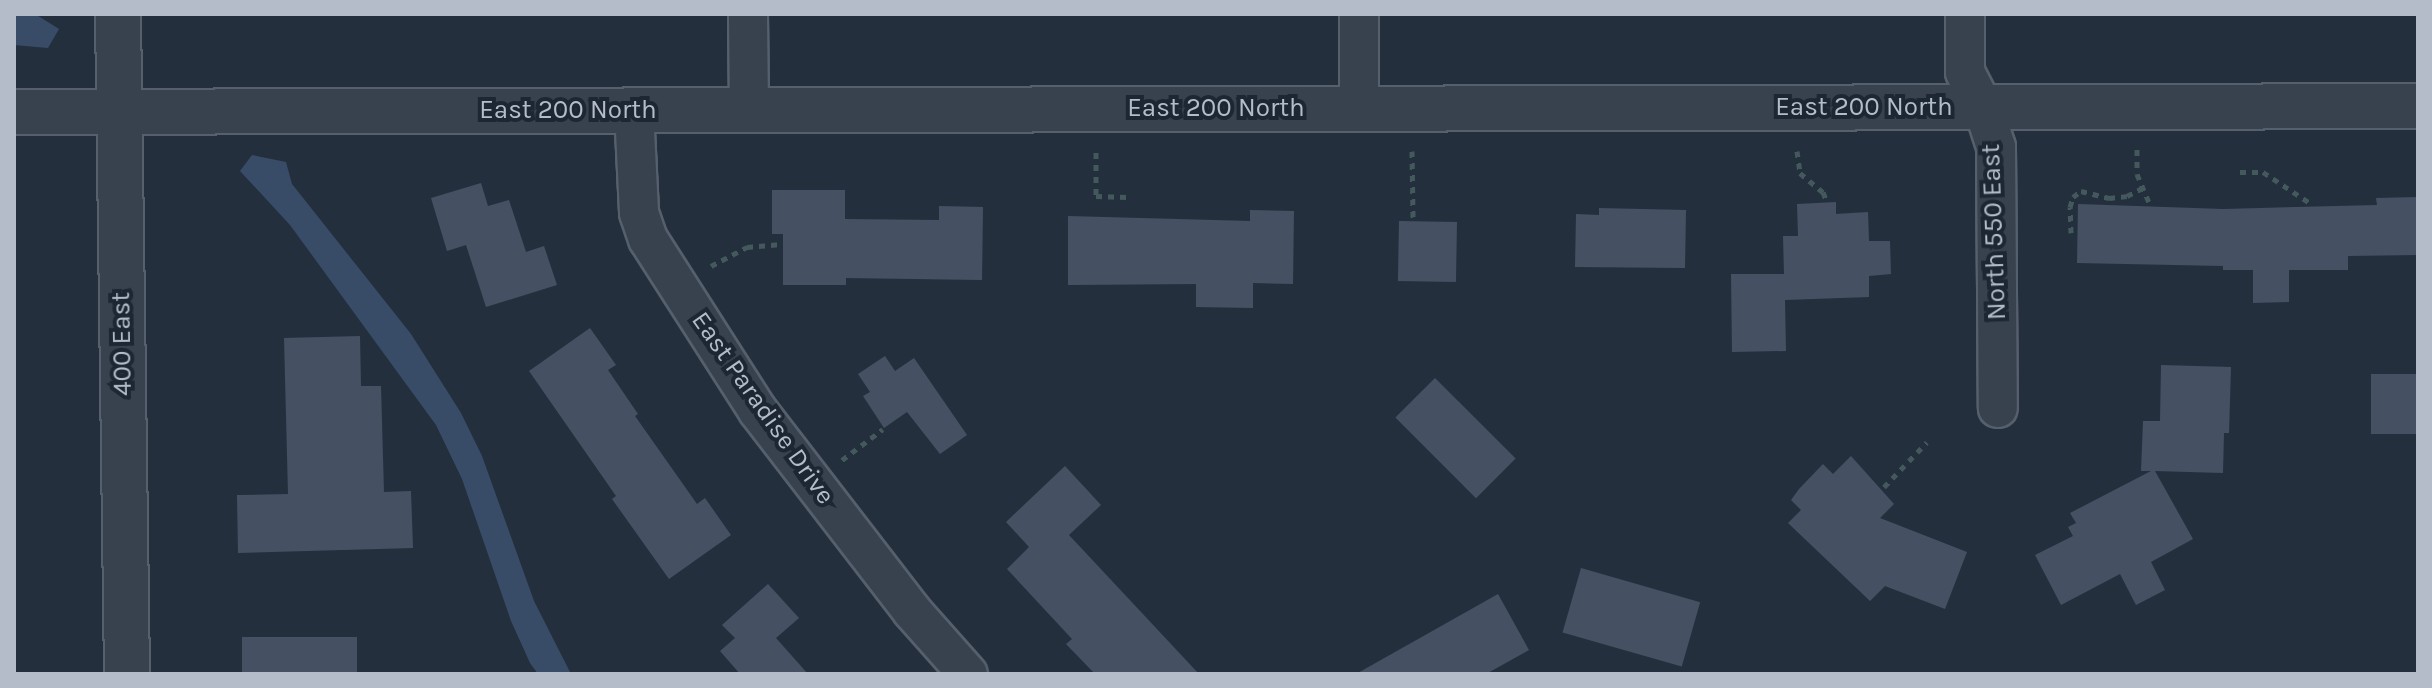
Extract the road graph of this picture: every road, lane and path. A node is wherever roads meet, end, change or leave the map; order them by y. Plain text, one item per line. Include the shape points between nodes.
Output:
1 (118, 14) edge
2 (748, 14) edge
3 (1359, 14) edge
4 (1965, 14) edge
5 (2418, 106) edge
6 (1983, 107) junction
7 (1359, 108) junction
8 (634, 110) junction
9 (749, 110) junction
10 (119, 111) junction
11 (14, 112) edge
12 (1797, 144) dead end
13 (2137, 144) dead end
14 (1096, 146) dead end
15 (1412, 146) dead end
16 (2240, 172) dead end
17 (2143, 188) junction
18 (1127, 197) dead end
19 (1827, 202) dead end
20 (2310, 203) dead end
21 (2150, 204) dead end
22 (1413, 218) dead end
23 (2071, 233) dead end
24 (781, 244) dead end
25 (707, 268) dead end
26 (1998, 408) dead end
27 (883, 429) dead end
28 (1927, 442) dead end
29 (841, 460) dead end
30 (1884, 487) dead end
31 (127, 674) edge
32 (968, 674) edge

1 - 10 street, 400 East
2 - 9 street
3 - 7 street
4 - 6 street, North 550 East via 1965,72
5 - 6 street, East 200 North
6 - 7 street, East 200 North
6 - 26 street, North 550 East via 1996,147
7 - 9 street, East 200 North
8 - 9 street, East 200 North
8 - 10 street, East 200 North
8 - 32 street, East Paradise Drive via 639,213 648,239 758,411 912,611
10 - 11 street, East 200 North
10 - 31 street, 400 East
12 - 19 path via 1800,173
13 - 17 path via 2137,174
14 - 18 path via 1096,196
15 - 22 path
16 - 20 path via 2263,172
17 - 21 path
17 - 23 path via 2109,198 2081,191 2070,207
24 - 25 path via 747,247
27 - 29 path
28 - 30 path

